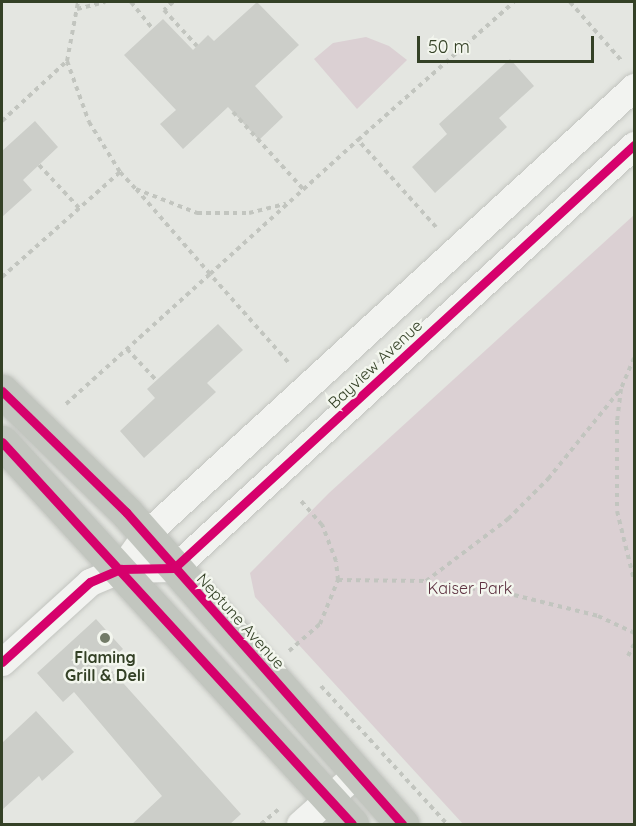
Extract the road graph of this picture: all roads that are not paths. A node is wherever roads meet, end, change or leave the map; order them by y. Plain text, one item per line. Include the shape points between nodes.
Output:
1 (634, 87) edge
2 (634, 146) edge
3 (2, 391) edge
4 (2, 442) edge
5 (146, 534) junction
6 (174, 568) junction
7 (121, 569) junction
8 (2, 662) edge
9 (356, 774) junction
10 (328, 799) junction
11 (291, 815) edge
12 (352, 825) edge
13 (402, 825) edge

1 - 5 street, Bayview Avenue
2 - 6 street, Bayview Avenue
3 - 5 main road, Neptune Avenue
4 - 7 main road
5 - 6 main road, Neptune Avenue
5 - 7 street, Bayview Avenue
6 - 7 street
6 - 9 main road, Neptune Avenue
7 - 8 street via 90,582
7 - 10 main road
9 - 10 street
9 - 13 main road, Neptune Avenue
10 - 11 street
10 - 12 main road

